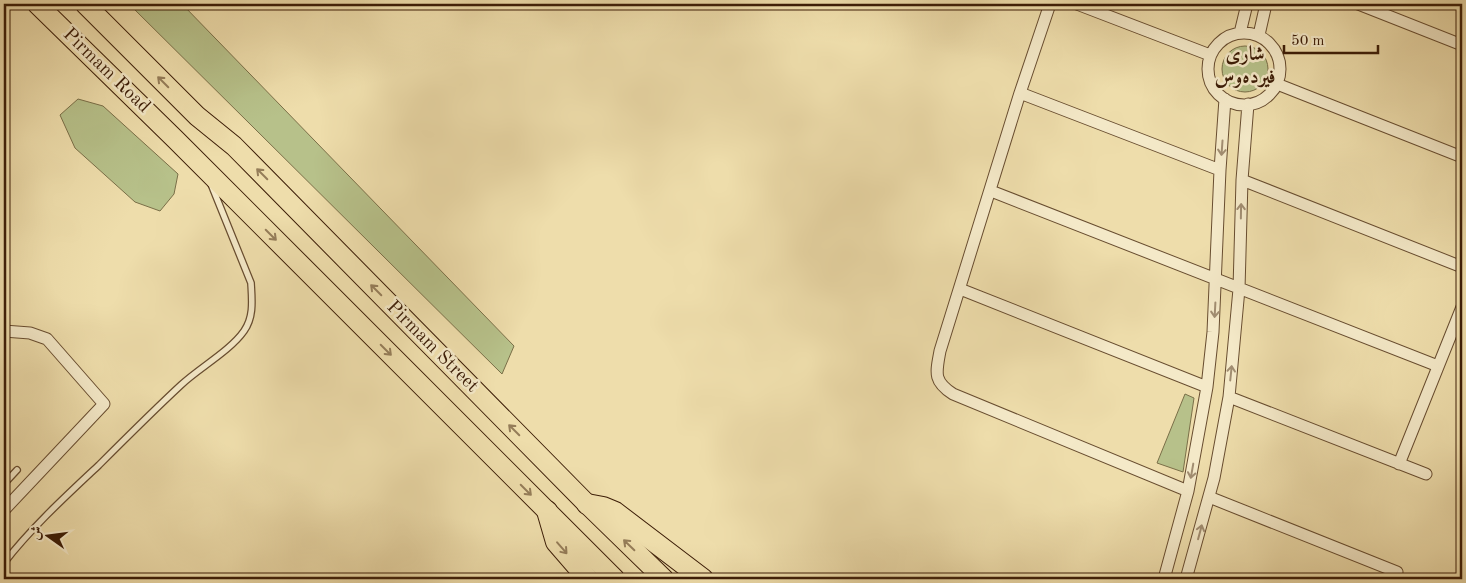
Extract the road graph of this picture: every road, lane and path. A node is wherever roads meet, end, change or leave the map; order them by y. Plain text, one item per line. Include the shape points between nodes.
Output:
1 (37, 4) edge
2 (1050, 4) edge
3 (1077, 4) edge
4 (1247, 4) edge
5 (1266, 4) edge
6 (1358, 4) edge
7 (91, 6) edge
8 (1240, 33) junction
9 (1259, 36) junction
10 (1462, 45) edge
11 (1210, 55) junction
12 (1277, 84) junction
13 (1020, 93) junction
14 (1225, 99) junction
15 (1248, 104) junction
16 (197, 116) joint
17 (175, 139) joint
18 (1462, 157) edge
19 (204, 169) junction
20 (1220, 170) junction
21 (1242, 180) junction
22 (991, 191) junction
23 (1462, 267) edge
24 (1217, 278) junction
25 (1239, 289) junction
26 (960, 290) junction
27 (1462, 307) edge
28 (4, 331) edge
29 (1438, 366) junction
30 (1207, 387) junction
31 (1229, 397) junction
32 (1399, 464) junction
33 (18, 470) dead end
34 (1426, 474) dead end
35 (4, 484) edge
36 (1188, 492) junction
37 (1210, 497) junction
38 (587, 504) junction
39 (4, 510) edge
40 (547, 511) junction
41 (4, 563) edge
42 (1397, 572) dead end
43 (588, 579) edge
44 (615, 579) edge
45 (664, 579) edge
46 (703, 579) edge
47 (1164, 579) edge
48 (1186, 579) edge

1 - 17 highway, Pirmam Road
2 - 13 street
3 - 11 street
4 - 8 street
5 - 9 street
6 - 10 street
16 -> 7 highway, Pirmam Road
8 - 9 street
8 - 11 street via 1226,37
9 - 12 street via 1278,55
11 - 14 street via 1209,78
12 - 15 street via 1264,98
12 - 18 street
13 - 20 street
13 - 22 street
14 - 15 street via 1231,103
14 -> 20 street
15 - 21 street
38 -> 16 highway, Pirmam Street via 234,146
17 - 19 highway, Pirmam Street
19 -> 40 highway, Pirmam Street
19 - 41 lane via 251,284 251,320 230,346 199,369 65,497
20 - 24 street
21 - 23 street
25 -> 21 street
22 - 24 street
22 - 26 street
24 - 25 street
24 -> 30 street
25 - 29 street
31 -> 25 street
26 - 30 street
26 - 36 street via 937,367 938,380 944,388
27 - 29 street
28 - 39 street via 30,333 47,340 104,404
29 - 32 street
30 -> 36 street
31 - 32 street
31 - 37 street
32 - 34 street
33 - 35 lane
36 - 47 street
37 - 42 street
48 -> 37 street
45 -> 38 highway, Pirmam Street
38 - 46 highway via 615,512
40 -> 43 highway via 556,542
40 - 44 highway, Pirmam Street

